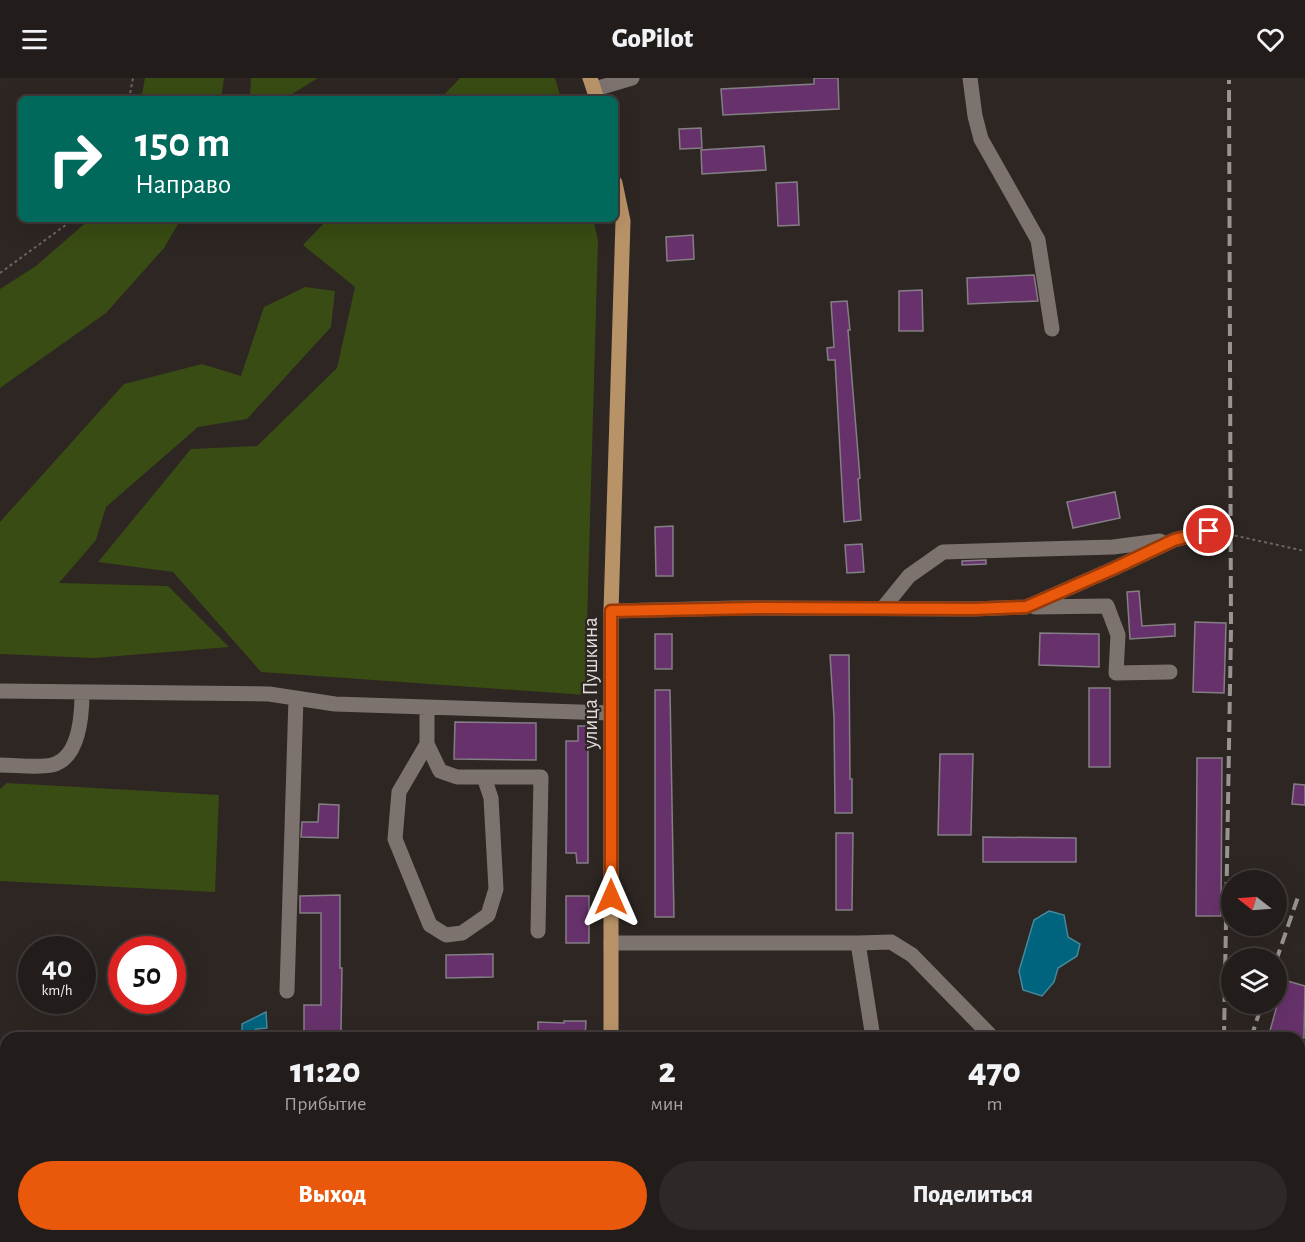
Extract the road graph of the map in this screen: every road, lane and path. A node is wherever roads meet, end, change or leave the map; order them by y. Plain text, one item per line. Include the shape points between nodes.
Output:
1 (133, 78) edge
2 (632, 78) edge
3 (970, 78) edge
4 (594, 89) edge
5 (130, 96) edge
6 (618, 197) edge
7 (70, 222) edge
8 (0, 273) edge
9 (1052, 329) dead end
10 (1209, 531) joint
11 (1174, 540) junction
12 (1305, 551) edge
13 (1026, 607) junction
14 (883, 608) junction
15 (611, 611) junction
16 (1170, 672) dead end
17 (0, 691) edge
18 (82, 692) junction
19 (296, 698) junction
20 (427, 708) junction
21 (610, 713) junction
22 (427, 744) junction
23 (0, 765) edge
24 (484, 777) junction
25 (538, 931) dead end
26 (611, 942) junction
27 (858, 943) junction
28 (287, 991) dead end
29 (611, 1032) edge
30 (872, 1032) edge
31 (987, 1032) edge

1 - 5 path
2 - 4 lane
3 - 9 lane via 981,139 1038,240
6 - 15 main road, улица Пушкина via 623,221
7 - 8 path
10 - 11 lane
10 - 12 path
11 - 13 lane
11 - 14 lane via 1113,547 943,552 909,576
13 - 14 lane
13 - 16 lane via 1107,606 1118,634 1116,673
14 - 15 lane
15 - 21 main road, улица Пушкина
17 - 18 lane
18 - 19 lane via 269,694
18 - 23 lane via 82,713 67,756 52,765
19 - 20 lane via 335,704
19 - 28 lane
20 - 21 lane
20 - 22 lane
21 - 26 main road, улица Пушкина
22 - 24 lane via 440,771 457,777
22 - 24 lane via 399,792 395,839 430,925 446,935 462,933 488,915 496,889 491,798
24 - 25 lane via 541,777
26 - 27 lane
26 - 29 main road, улица Пушкина
27 - 30 lane
27 - 31 lane via 891,942 912,955

